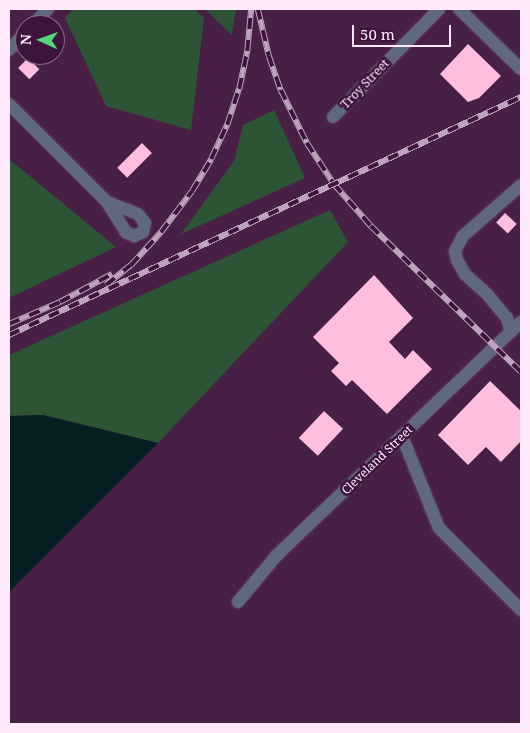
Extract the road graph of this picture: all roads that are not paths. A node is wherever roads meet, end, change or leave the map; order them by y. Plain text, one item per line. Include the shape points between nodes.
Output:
1 (439, 9) edge
2 (459, 9) edge
3 (520, 65) edge
4 (9, 104) edge
5 (333, 117) dead end
6 (521, 184) edge
7 (107, 202) dead end
8 (517, 329) edge
9 (402, 436) junction
10 (238, 602) dead end
11 (521, 610) edge

1 - 5 street, Troy Street
2 - 3 street
4 - 7 street
6 - 8 street via 463,236 455,251 465,274
8 - 9 street, Cleveland Street
9 - 10 street, Cleveland Street via 276,556
9 - 11 street via 439,528

